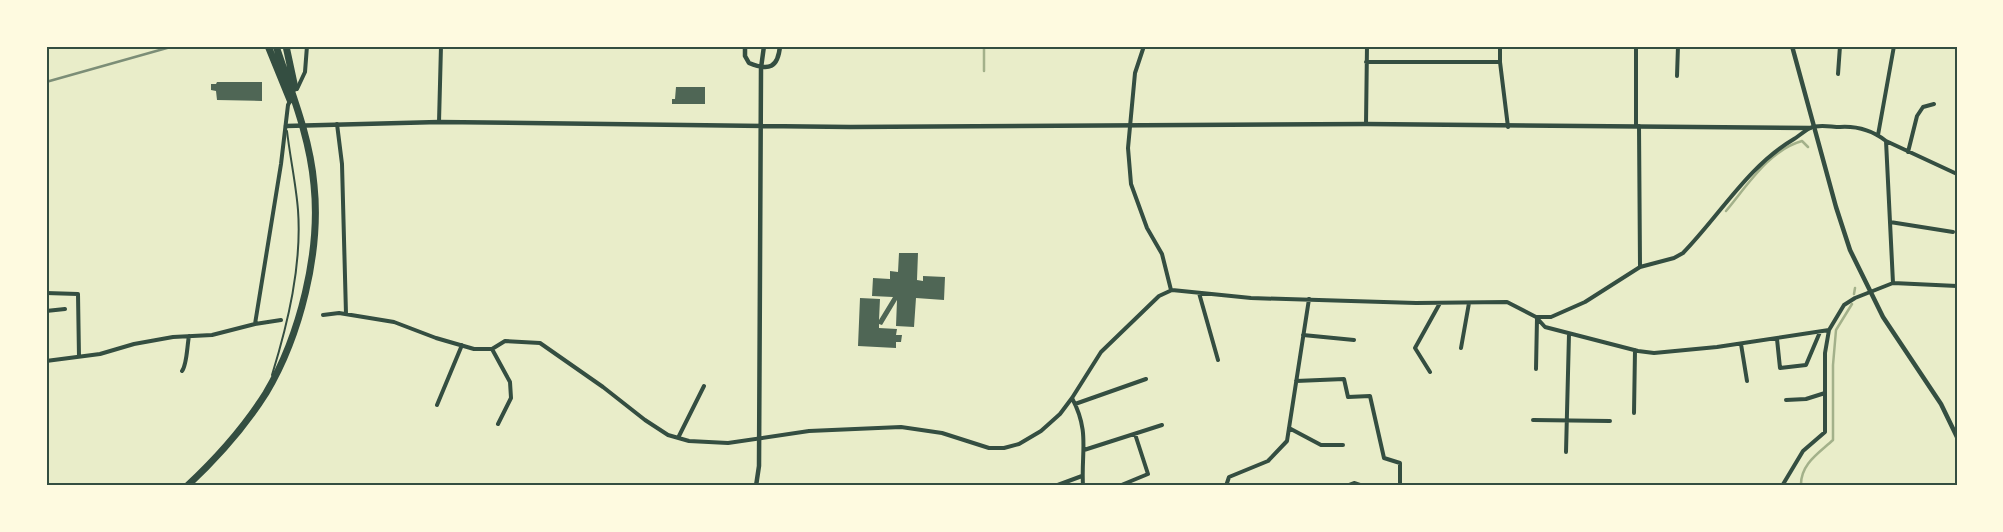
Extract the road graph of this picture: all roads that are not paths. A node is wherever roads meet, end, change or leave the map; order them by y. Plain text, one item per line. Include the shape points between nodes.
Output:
1 (268, 46) edge
2 (276, 46) edge
3 (286, 46) edge
4 (307, 46) edge
5 (440, 46) edge
6 (745, 46) edge
7 (764, 46) edge
8 (780, 46) edge
9 (1144, 46) edge
10 (1367, 46) edge
11 (1500, 46) edge
12 (1636, 46) edge
13 (1678, 46) edge
14 (1792, 46) edge
15 (1840, 46) edge
16 (1894, 46) edge
17 (1366, 62) junction
18 (1500, 62) junction
19 (761, 65) junction
20 (1838, 74) dead end
21 (1677, 76) dead end
22 (1934, 104) dead end
23 (440, 122) junction
24 (337, 124) junction
25 (1131, 124) junction
26 (1366, 124) junction
27 (286, 126) junction
28 (760, 126) junction
29 (1508, 126) junction
30 (1638, 126) junction
31 (1815, 127) junction
32 (1810, 128) junction
33 (303, 130) junction
34 (1878, 135) junction
35 (1886, 141) junction
36 (1908, 152) junction
37 (1957, 174) edge
38 (1890, 222) junction
39 (1954, 232) dead end
40 (1640, 267) junction
41 (1893, 283) junction
42 (1957, 286) edge
43 (1171, 290) junction
44 (1199, 293) junction
45 (1870, 293) junction
46 (46, 294) edge
47 (1309, 299) junction
48 (1469, 302) junction
49 (1440, 303) junction
50 (65, 309) dead end
51 (46, 311) edge
52 (346, 314) junction
53 (323, 315) dead end
54 (1537, 318) junction
55 (281, 320) dead end
56 (255, 324) junction
57 (1829, 330) junction
58 (1820, 332) junction
59 (1569, 334) junction
60 (1303, 335) junction
61 (190, 336) junction
62 (1777, 339) junction
63 (1354, 340) dead end
64 (1741, 344) junction
65 (462, 345) junction
66 (1461, 348) dead end
67 (492, 350) junction
68 (1635, 350) junction
69 (79, 357) junction
70 (1218, 360) dead end
71 (46, 362) edge
72 (1536, 369) dead end
73 (182, 371) dead end
74 (1430, 372) dead end
75 (1146, 379) dead end
76 (1296, 381) junction
77 (1748, 382) dead end
78 (704, 386) dead end
79 (267, 392) junction
80 (1825, 393) junction
81 (1072, 398) junction
82 (1786, 400) dead end
83 (1075, 404) junction
84 (437, 405) dead end
85 (1634, 413) dead end
86 (1533, 420) dead end
87 (1567, 420) junction
88 (1610, 421) dead end
89 (498, 424) dead end
90 (1162, 425) dead end
91 (1289, 428) junction
92 (1135, 434) junction
93 (1957, 436) edge
94 (678, 438) junction
95 (759, 438) junction
96 (1343, 445) dead end
97 (1084, 450) junction
98 (1566, 452) dead end
99 (1082, 476) junction
100 (187, 486) edge
101 (756, 486) edge
102 (1055, 486) edge
103 (1083, 486) edge
104 (1120, 486) edge
105 (1226, 486) edge
106 (1346, 486) edge
107 (1363, 486) edge
108 (1400, 486) edge
109 (1782, 486) edge

1 - 33 highway
2 - 33 highway
3 - 33 highway
4 - 27 street via 306,72 288,105
5 - 23 street
6 - 19 street via 749,63
7 - 19 street
8 - 19 street via 779,58 773,66
9 - 25 street via 1135,73
10 - 17 street
11 - 18 street
12 - 30 street
13 - 21 street
14 - 31 street
15 - 20 street
16 - 34 street
17 - 18 street
17 - 26 street
18 - 29 street
19 - 28 street
22 - 36 street via 1923,107 1917,116
23 - 24 street
23 - 28 street
24 - 27 street
24 - 52 street via 342,164
25 - 26 street
25 - 28 street
25 - 43 street via 1128,148 1131,184 1162,254
26 - 29 street
27 - 56 street
27 - 79 lane via 298,210 298,238 290,301
28 - 95 street
29 - 30 street
30 - 32 street
30 - 40 street
31 - 32 street
31 - 34 street via 1862,129
31 - 45 street via 1850,250
32 - 40 street via 1763,160 1683,253
33 - 79 highway via 314,185 314,246 294,331
34 - 35 street
35 - 36 street
35 - 38 street
36 - 37 street
38 - 39 street
38 - 41 street
40 - 54 street via 1585,302 1550,317
41 - 42 street
41 - 45 street
43 - 44 street
43 - 81 street via 1159,296 1101,352
44 - 47 street
44 - 70 street
45 - 57 street via 1844,305
45 - 93 street via 1941,404
46 - 69 street via 78,294
47 - 49 street
47 - 60 street
48 - 49 street
48 - 54 street via 1507,302
48 - 66 street
49 - 74 street via 1415,348
50 - 51 street
52 - 53 street
52 - 65 street via 394,322
54 - 59 street via 1545,327
54 - 72 street
55 - 56 street
56 - 61 street via 212,335
57 - 58 street
57 - 80 street via 1825,353
58 - 62 street
58 - 62 street via 1806,366 1780,368
59 - 68 street
59 - 87 street
60 - 63 street
60 - 76 street
61 - 69 street via 144,342
61 - 73 street
62 - 64 street
64 - 68 street via 1662,352
64 - 77 street
65 - 67 street
65 - 84 street
67 - 89 street via 510,382 511,398
67 - 94 street via 504,341 540,343 645,420
68 - 85 street
69 - 71 street
75 - 83 street
76 - 91 street
76 - 108 street via 1344,379 1348,397 1370,396 1384,458 1400,462
78 - 94 street
79 - 100 highway via 231,441
80 - 82 street via 1806,399
80 - 109 street via 1825,432 1802,452
81 - 83 street
81 - 95 street via 1041,431 1019,444 1004,448 990,448 942,433 901,427 809,431
83 - 97 street via 1082,424
86 - 87 street
87 - 88 street
87 - 98 street
90 - 92 street
91 - 96 street via 1322,445
91 - 105 street via 1288,441 1268,461 1229,477
92 - 97 street
92 - 104 street via 1148,474
94 - 95 street via 713,443
95 - 101 street
97 - 99 street
99 - 102 street
99 - 103 street
106 - 107 street

